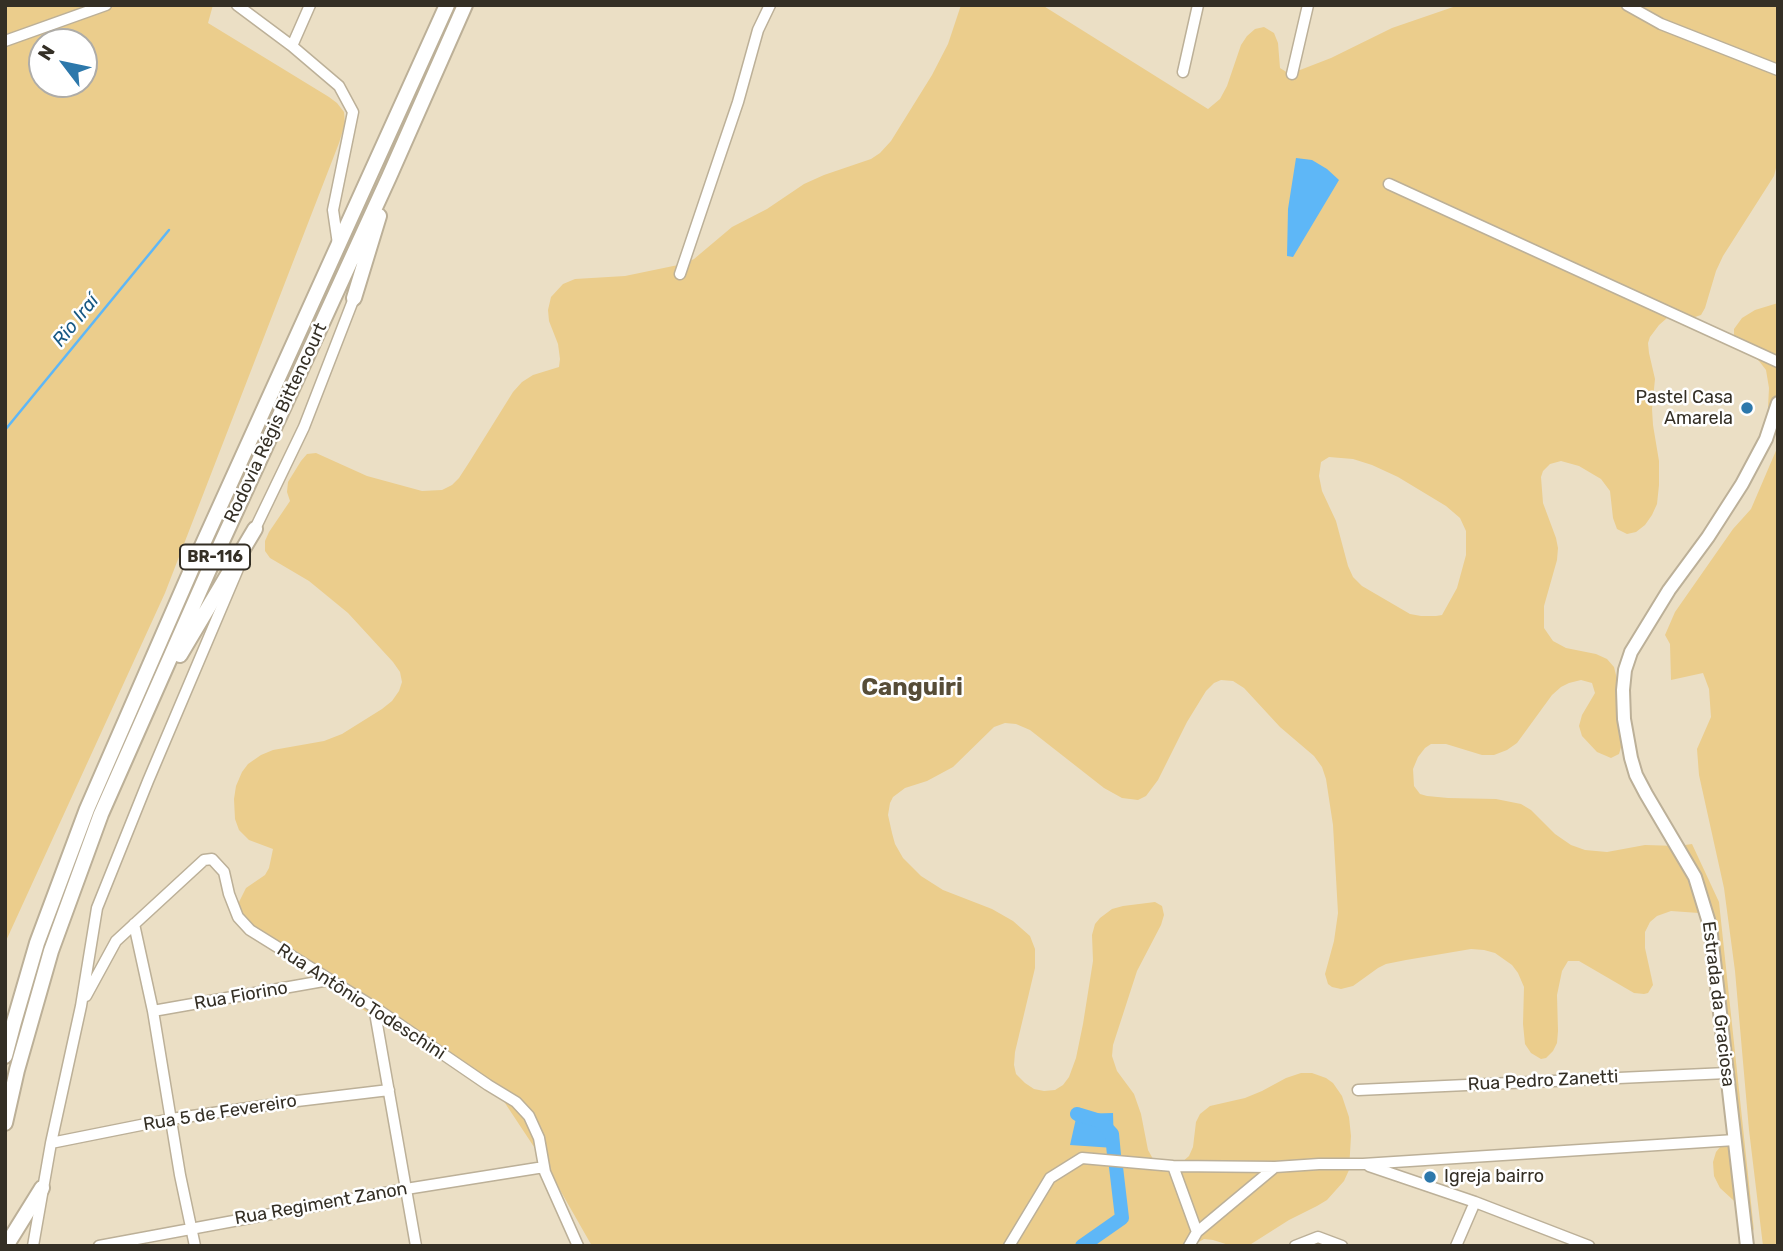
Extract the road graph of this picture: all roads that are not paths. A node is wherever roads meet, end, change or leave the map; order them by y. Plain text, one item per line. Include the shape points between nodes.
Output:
1 (106, 5) edge
2 (310, 5) edge
3 (447, 5) edge
4 (465, 5) edge
5 (770, 5) edge
6 (1198, 5) edge
7 (1308, 5) edge
8 (1627, 5) edge
9 (238, 6) edge
10 (5, 41) edge
11 (292, 46) junction
12 (1778, 70) edge
13 (1183, 72) dead end
14 (1292, 74) dead end
15 (389, 177) junction
16 (1389, 184) dead end
17 (339, 246) junction
18 (680, 274) dead end
19 (354, 298) joint
20 (1778, 362) edge
21 (1778, 403) edge
22 (255, 528) junction
23 (147, 710) junction
24 (134, 924) junction
25 (104, 936) junction
26 (329, 980) junction
27 (81, 1006) junction
28 (374, 1007) junction
29 (153, 1011) junction
30 (5, 1056) edge
31 (1727, 1073) junction
32 (389, 1090) junction
33 (1358, 1090) dead end
34 (171, 1119) junction
35 (5, 1123) edge
36 (1735, 1140) junction
37 (51, 1143) junction
38 (1363, 1164) junction
39 (1173, 1166) junction
40 (544, 1167) junction
41 (1275, 1167) junction
42 (42, 1188) junction
43 (406, 1189) junction
44 (1475, 1202) junction
45 (192, 1228) junction
46 (1197, 1232) junction
47 (6, 1246) edge
48 (33, 1246) edge
49 (99, 1246) edge
50 (195, 1246) edge
51 (416, 1246) edge
52 (578, 1246) edge
53 (1009, 1246) edge
54 (1189, 1246) edge
55 (1295, 1246) edge
56 (1342, 1246) edge
57 (1456, 1246) edge
58 (1589, 1246) edge
59 (1746, 1246) edge

1 - 10 street
2 - 11 street
3 - 17 highway, Rodovia Régis Bittencourt / BR-116
4 - 15 highway, Rodovia Régis Bittencourt / BR-116
5 - 18 street
6 - 13 street
7 - 14 street
8 - 12 street via 1661,24
9 - 11 street
11 - 17 street via 339,86 353,112 333,210
15 - 19 highway
15 - 23 highway, Rodovia Régis Bittencourt / BR-116
16 - 20 street
17 - 30 highway, Rodovia Régis Bittencourt / BR-116 via 87,809 37,943
19 - 22 street via 304,427
21 - 31 main road, Estrada da Graciosa via 1766,439 1742,484 1631,652 1623,690 1636,775 1695,877 1705,906
22 - 23 highway
22 - 25 street via 97,908
23 - 35 highway, Rodovia Régis Bittencourt / BR-116 via 64,913
24 - 25 street, Rua Antônio Todeschini
24 - 26 street, Rua Antônio Todeschini via 204,860 212,859 224,872 238,917 250,930
24 - 29 street
25 - 27 street
25 - 27 street, Rua Antônio Todeschini via 97,973
26 - 28 street, Rua Antônio Todeschini
26 - 29 street, Rua Fiorino
27 - 37 street
28 - 32 street
28 - 40 street, Rua Antônio Todeschini via 516,1102 539,1138
29 - 34 street
31 - 33 street, Rua Pedro Zanetti
31 - 36 main road, Estrada da Graciosa
32 - 34 street, Rua 5 de Fevereiro
32 - 43 street
34 - 37 street, Rua 5 de Fevereiro
34 - 45 street
36 - 38 street
36 - 59 main road, Estrada da Graciosa
37 - 42 street
38 - 41 street
38 - 44 street
39 - 41 street
39 - 46 street
39 - 53 street via 1083,1158 1050,1178
40 - 43 street, Rua Regiment Zanon
40 - 52 street, Rua Antônio Todeschini
41 - 46 street
42 - 47 highway
42 - 48 street
43 - 45 street, Rua Regiment Zanon
43 - 51 street
44 - 57 street
44 - 58 street
45 - 49 street, Rua Regiment Zanon
45 - 50 street
46 - 54 street
55 - 56 street via 1318,1237

